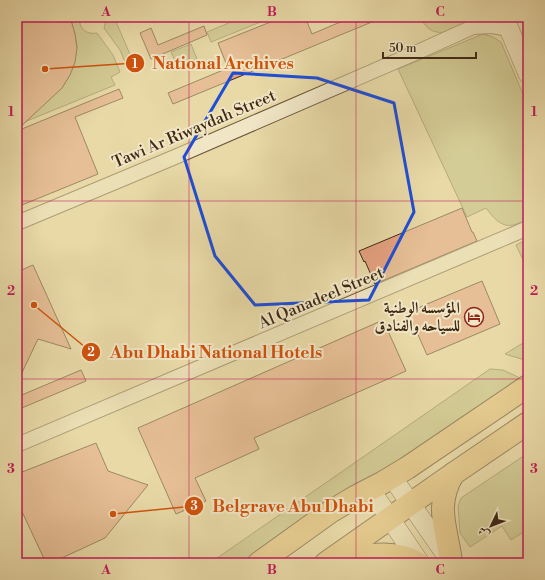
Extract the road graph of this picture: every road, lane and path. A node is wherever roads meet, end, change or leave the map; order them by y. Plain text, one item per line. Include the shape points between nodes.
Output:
1 (485, 17) edge
2 (507, 23) edge
3 (472, 27) junction
4 (528, 74) edge
5 (17, 224) edge
6 (528, 228) edge
7 (528, 386) edge
8 (528, 423) edge
9 (17, 445) edge
10 (453, 474) junction
11 (392, 477) junction
12 (370, 489) junction
13 (410, 504) junction
14 (390, 518) junction
15 (328, 562) edge
16 (259, 563) edge
17 (418, 563) edge
18 (452, 563) edge

1 - 3 street, Tawi Ar Riwaydah Street
2 - 3 street, Tawi Ar Riwaydah Street
2 - 4 street
3 - 5 street, Tawi Ar Riwaydah Street
6 - 9 street, Al Qanadeel Street
7 - 11 main road
8 - 10 main road
10 - 13 main road
10 - 18 main road via 445,489 442,506
11 - 12 main road
11 - 13 street
12 - 14 street
12 - 16 main road via 330,512
13 - 14 main road
13 - 18 street
14 - 15 main road
14 - 17 street
15 - 17 main road via 382,554 403,557

